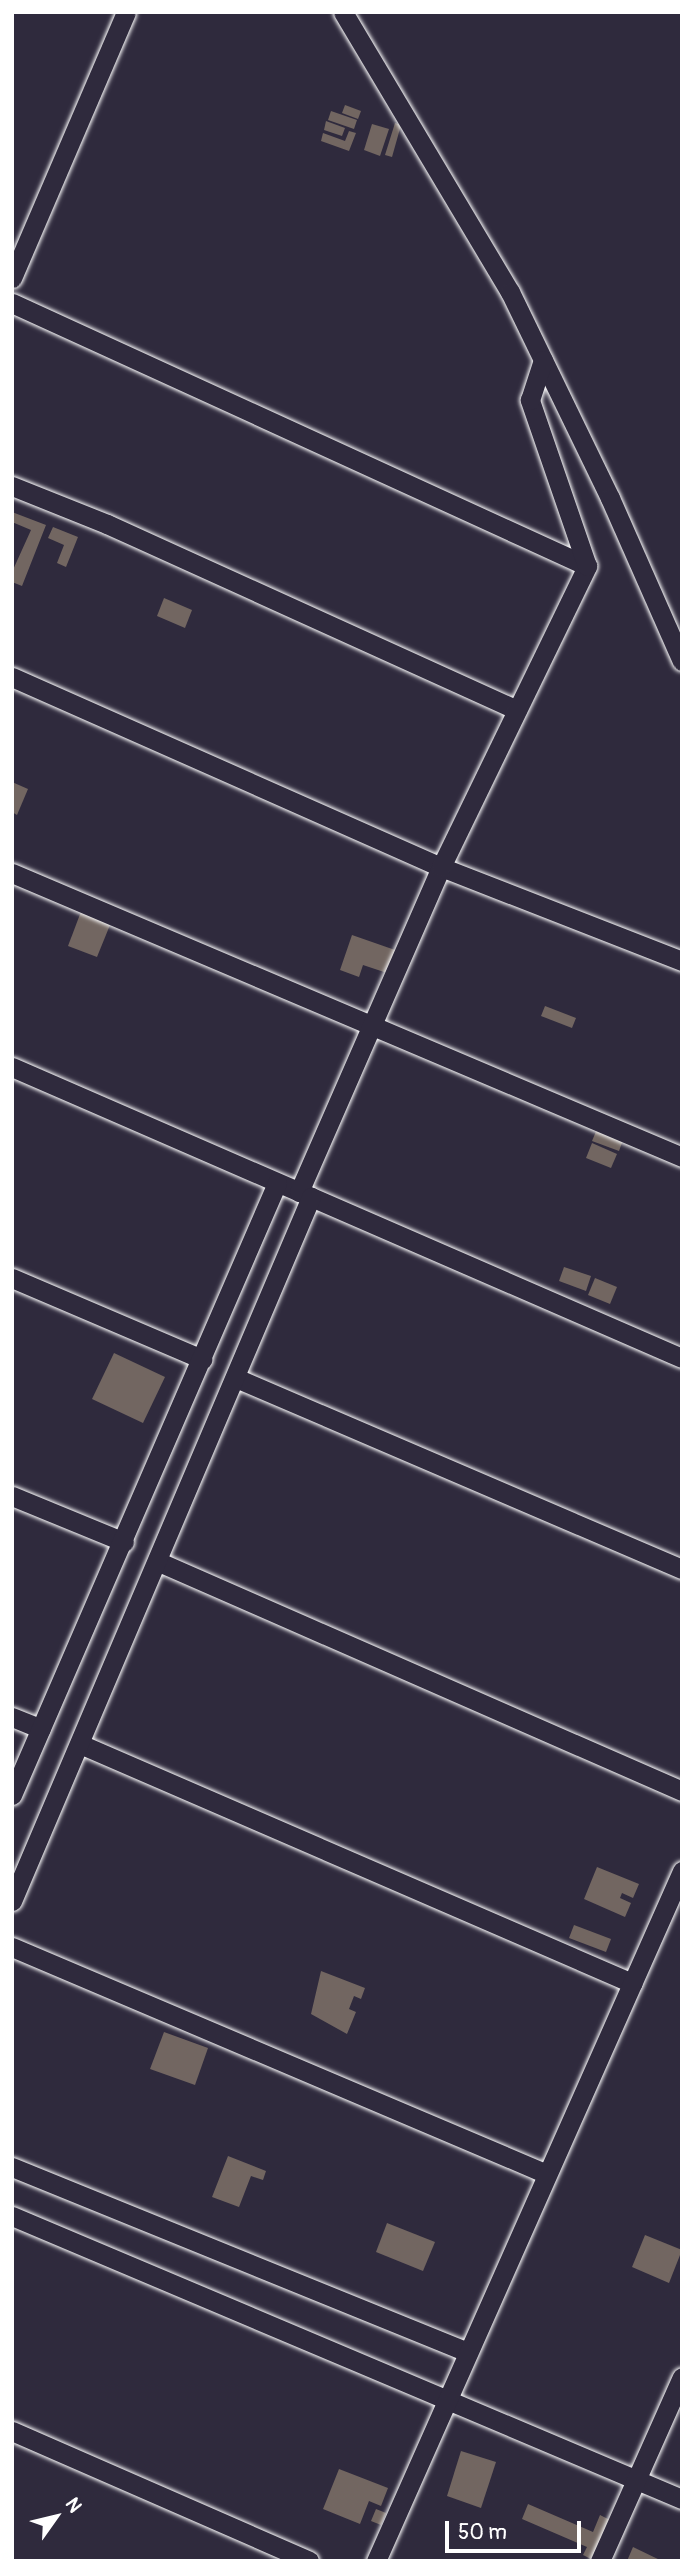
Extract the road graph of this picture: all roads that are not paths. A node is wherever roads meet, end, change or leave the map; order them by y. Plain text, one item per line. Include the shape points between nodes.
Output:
1 (126, 12) edge
2 (343, 12) edge
3 (12, 278) edge
4 (12, 303) edge
5 (543, 360) junction
6 (12, 486) edge
7 (587, 566) junction
8 (682, 661) edge
9 (12, 677) edge
10 (517, 710) junction
11 (441, 867) junction
12 (12, 873) edge
13 (682, 961) edge
14 (374, 1026) junction
15 (12, 1067) edge
16 (682, 1157) edge
17 (278, 1183) junction
18 (305, 1195) junction
19 (12, 1278) edge
20 (682, 1358) edge
21 (202, 1359) junction
22 (236, 1378) junction
23 (12, 1496) edge
24 (124, 1542) junction
25 (159, 1562) junction
26 (682, 1569) edge
27 (12, 1717) edge
28 (41, 1729) junction
29 (80, 1744) junction
30 (682, 1791) edge
31 (12, 1796) edge
32 (682, 1871) edge
33 (12, 1901) edge
34 (12, 1947) edge
35 (632, 1983) junction
36 (12, 2168) edge
37 (547, 2174) junction
38 (12, 2217) edge
39 (468, 2352) junction
40 (682, 2377) edge
41 (446, 2401) junction
42 (12, 2431) edge
43 (634, 2481) junction
44 (682, 2499) edge
45 (309, 2561) edge
46 (376, 2561) edge
47 (600, 2561) edge

1 - 3 street
2 - 5 street via 510,292
4 - 7 street
5 - 7 street via 530,400
5 - 8 street
6 - 10 street via 107,524
7 - 10 street
9 - 11 street
10 - 11 street
11 - 13 street
11 - 14 street
12 - 14 street
14 - 16 street
14 - 18 street
15 - 17 street
17 - 18 street
17 - 21 street
18 - 20 street
18 - 22 street
19 - 21 street
21 - 24 street
22 - 25 street
22 - 26 street
23 - 24 street
24 - 28 street
25 - 29 street
25 - 30 street
27 - 28 street
28 - 31 street
29 - 33 street
29 - 35 street
32 - 35 street
34 - 37 street
35 - 37 street
36 - 39 street
37 - 39 street
38 - 41 street
39 - 41 street
40 - 43 street
41 - 43 street
41 - 46 street
42 - 45 street
43 - 44 street
43 - 47 street

